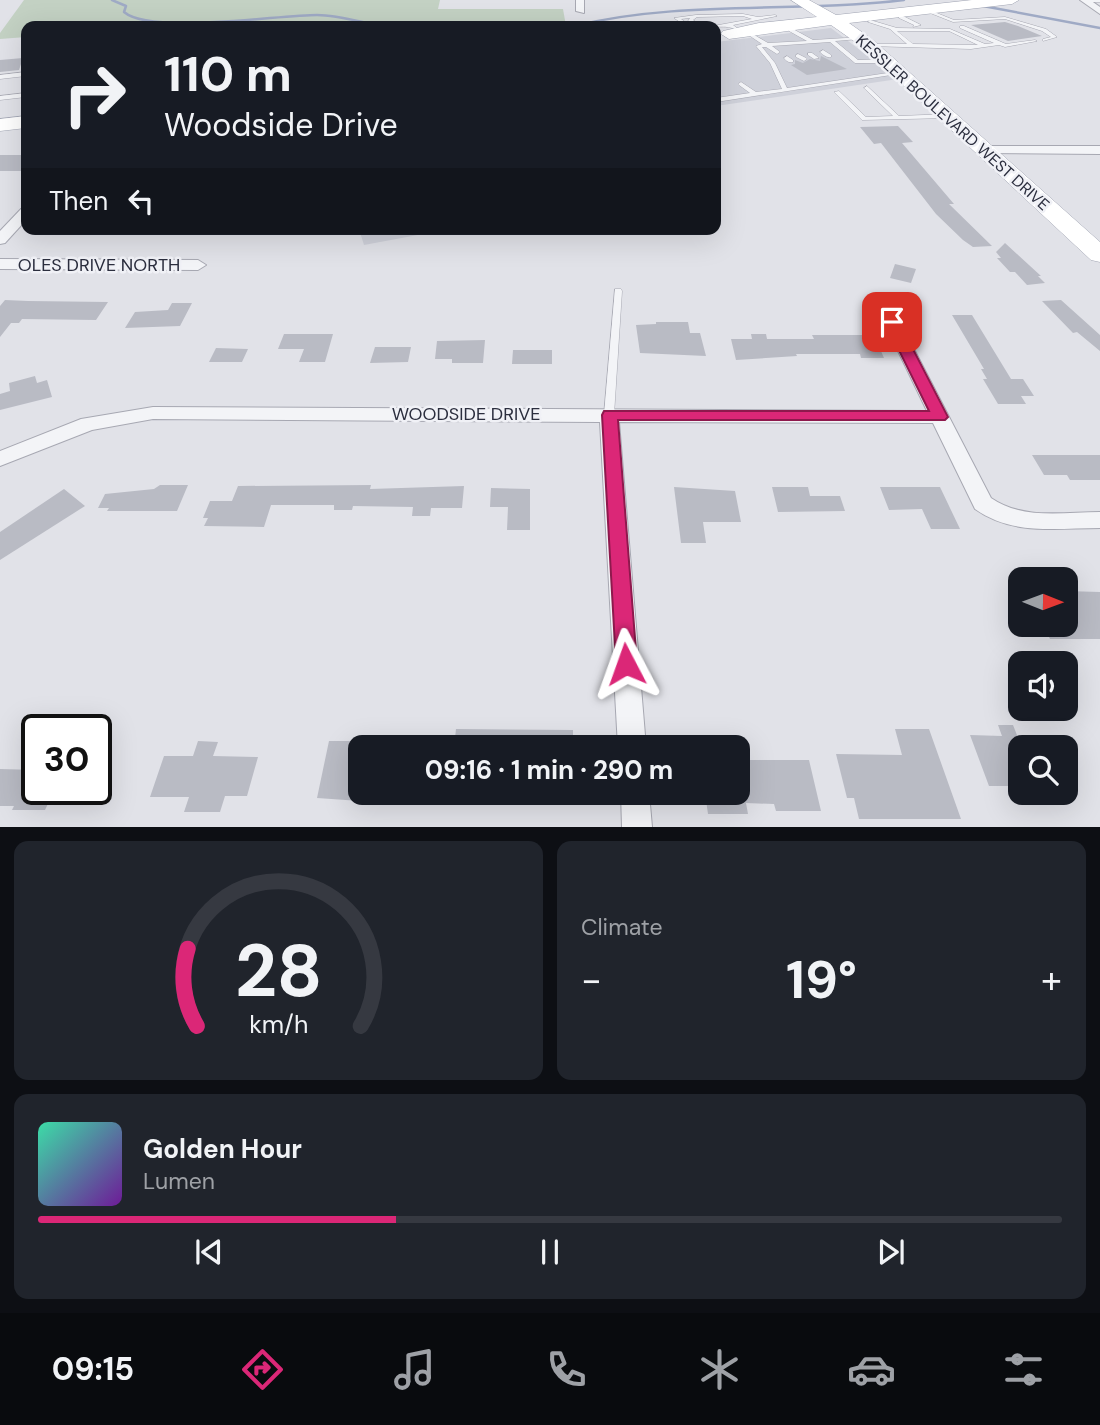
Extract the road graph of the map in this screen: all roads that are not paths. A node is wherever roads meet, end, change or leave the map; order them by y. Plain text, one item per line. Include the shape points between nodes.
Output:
1 (1012, 0) edge
2 (1085, 0) edge
3 (800, 1) edge
4 (1006, 1) edge
5 (1100, 1) edge
6 (1100, 11) edge
7 (954, 14) junction
8 (696, 16) junction
9 (775, 16) dead end
10 (759, 19) junction
11 (912, 20) junction
12 (681, 21) edge
13 (692, 21) edge
14 (939, 23) dead end
15 (832, 24) junction
16 (730, 31) edge
17 (866, 34) junction
18 (790, 36) junction
19 (1045, 40) dead end
20 (1035, 41) dead end
21 (778, 44) junction
22 (812, 44) junction
23 (999, 44) junction
24 (767, 45) junction
25 (912, 45) junction
26 (986, 47) junction
27 (800, 48) dead end
28 (788, 50) dead end
29 (777, 52) dead end
30 (894, 67) junction
31 (21, 75) edge
32 (0, 77) edge
33 (741, 84) dead end
34 (867, 88) dead end
35 (785, 90) junction
36 (837, 92) dead end
37 (755, 94) junction
38 (21, 96) edge
39 (0, 98) edge
40 (721, 99) edge
41 (949, 117) junction
42 (898, 118) junction
43 (21, 123) edge
44 (0, 125) edge
45 (985, 150) junction
46 (1100, 150) edge
47 (21, 217) edge
48 (0, 240) edge
49 (1100, 255) edge
50 (0, 264) edge
51 (198, 265) dead end
52 (618, 291) dead end
53 (892, 322) dead end
54 (610, 415) junction
55 (940, 417) junction
56 (0, 458) edge
57 (1100, 520) edge
58 (631, 735) edge
59 (636, 805) edge
60 (637, 827) edge

1 - 4 main road
2 - 5 lane
2 - 6 street
3 - 15 main road, KESSLER BOULEVARD WEST DRIVE
4 - 7 main road
7 - 11 main road
7 - 19 lane via 1005,19 1055,37
7 - 23 lane
8 - 10 lane
8 - 12 lane via 677,18
8 - 13 lane
9 - 10 lane
10 - 16 lane
11 - 14 lane
11 - 15 main road via 897,11
11 - 17 main road
11 - 25 lane
11 - 26 lane via 950,30
15 - 16 main road
15 - 17 main road, KESSLER BOULEVARD WEST DRIVE
15 - 18 main road
15 - 22 lane
15 - 30 lane via 857,62
16 - 18 main road
16 - 24 lane
17 - 25 lane
17 - 30 main road, KESSLER BOULEVARD WEST DRIVE
18 - 21 lane
18 - 22 lane
18 - 22 lane
18 - 27 lane
20 - 23 lane
21 - 24 lane
21 - 28 lane
23 - 26 lane
24 - 29 lane
24 - 35 lane via 758,46
25 - 26 lane
30 - 35 lane
30 - 41 main road, KESSLER BOULEVARD WEST DRIVE
31 - 32 lane
33 - 37 lane
34 - 42 lane
35 - 37 lane
36 - 42 lane via 864,119
37 - 40 lane
38 - 39 lane
41 - 42 lane
41 - 45 main road, KESSLER BOULEVARD WEST DRIVE
43 - 44 main road
45 - 46 street
45 - 49 main road, KESSLER BOULEVARD WEST DRIVE
47 - 48 street
50 - 51 street, OLES DRIVE NORTH
52 - 54 lane
53 - 55 street
54 - 55 street, WOODSIDE DRIVE
54 - 56 street, WOODSIDE DRIVE via 144,414 69,429
54 - 58 street
55 - 57 street via 991,511 1012,519
59 - 60 street

